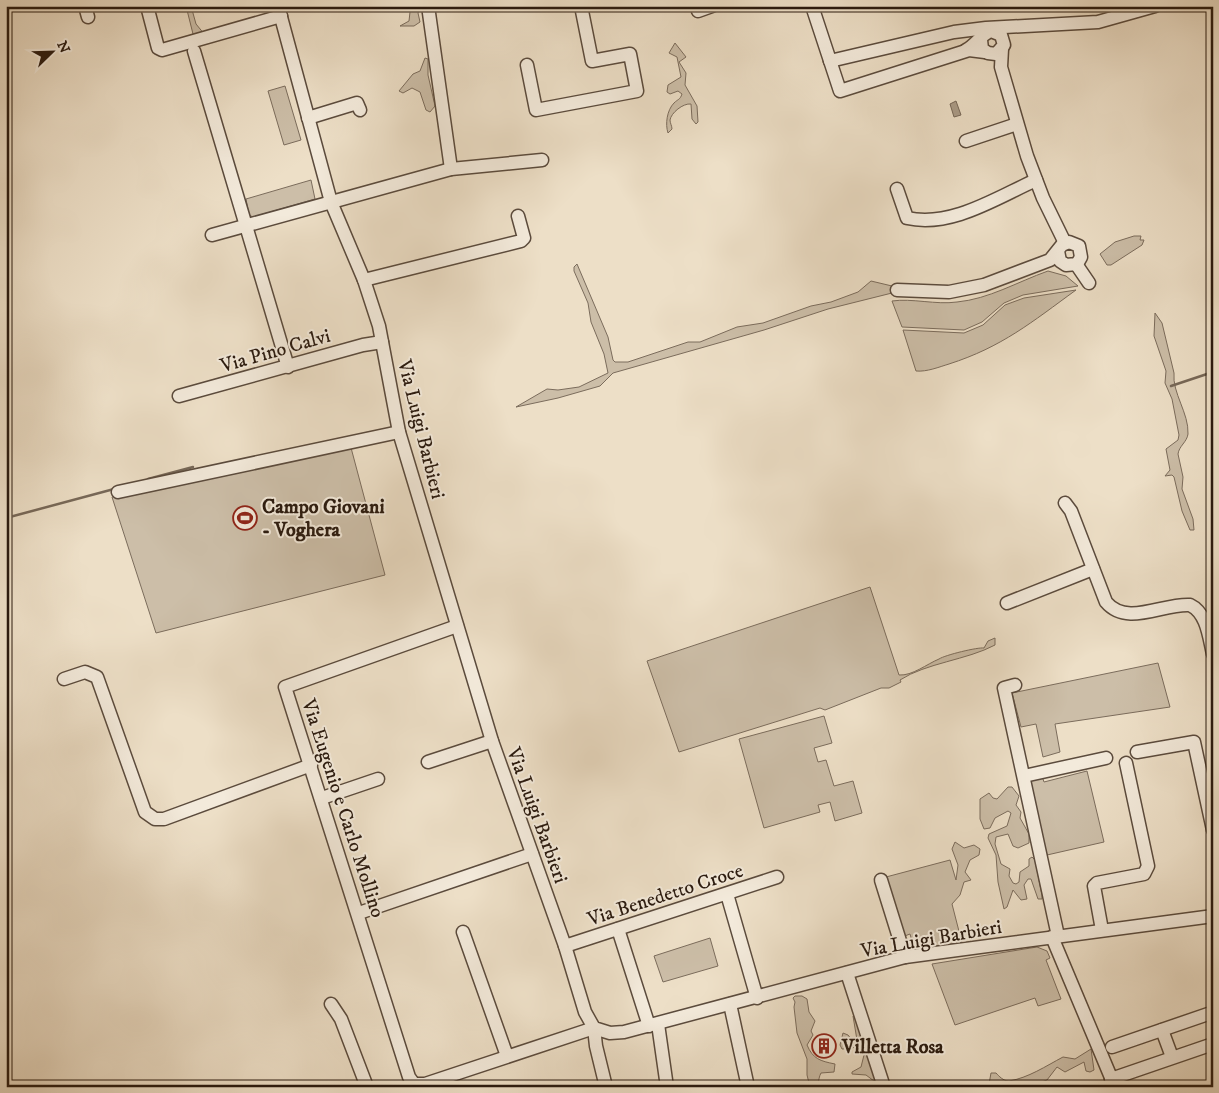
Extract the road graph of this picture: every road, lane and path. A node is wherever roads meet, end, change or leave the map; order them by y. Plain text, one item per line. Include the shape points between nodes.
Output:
1 (147, 6) edge
2 (428, 6) edge
3 (581, 6) edge
4 (712, 6) edge
5 (812, 6) edge
6 (1155, 6) edge
7 (280, 11) edge
8 (698, 11) dead end
9 (993, 37) junction
10 (194, 51) dead end
11 (830, 61) junction
12 (526, 65) dead end
13 (360, 110) dead end
14 (308, 118) junction
15 (1018, 124) junction
16 (966, 141) dead end
17 (542, 160) dead end
18 (451, 169) junction
19 (1036, 180) junction
20 (897, 190) dead end
21 (331, 202) junction
22 (518, 216) dead end
23 (246, 225) junction
24 (212, 235) dead end
25 (1062, 253) junction
26 (1076, 264) junction
27 (364, 280) junction
28 (1089, 283) dead end
29 (897, 290) dead end
30 (382, 342) junction
31 (288, 367) junction
32 (179, 396) dead end
33 (399, 432) junction
34 (118, 492) dead end
35 (1065, 503) dead end
36 (1093, 569) junction
37 (1007, 603) dead end
38 (457, 626) junction
39 (1212, 648) edge
40 (64, 679) dead end
41 (1015, 686) dead end
42 (492, 741) junction
43 (1137, 752) dead end
44 (1106, 758) dead end
45 (428, 762) dead end
46 (1126, 763) dead end
47 (311, 765) junction
48 (1024, 776) junction
49 (378, 780) dead end
50 (322, 798) junction
51 (1213, 830) edge
52 (532, 854) junction
53 (777, 877) dead end
54 (881, 880) dead end
55 (727, 894) junction
56 (359, 913) junction
57 (1213, 916) edge
58 (618, 929) junction
59 (1102, 930) junction
60 (463, 932) dead end
61 (1055, 936) junction
62 (565, 946) junction
63 (905, 958) junction
64 (847, 973) junction
65 (757, 998) junction
66 (331, 1004) dead end
67 (730, 1004) junction
68 (1211, 1013) dead end
69 (653, 1025) junction
70 (594, 1028) junction
71 (1162, 1030) junction
72 (1213, 1044) edge
73 (1112, 1047) dead end
74 (507, 1056) junction
75 (1176, 1056) junction
76 (1113, 1083) edge
77 (413, 1085) edge
78 (367, 1087) edge
79 (606, 1087) edge
80 (667, 1087) edge
81 (748, 1087) edge
82 (884, 1087) edge

1 - 7 street via 158,48 162,50
2 - 18 street
3 - 12 street via 592,61 630,54 637,91 536,110
4 - 8 street
5 - 11 street
6 - 9 street via 1098,22
7 - 14 street, Via Luigi Barbieri
9 - 11 street via 954,32
9 - 11 street via 965,51 840,91
9 - 15 street
10 - 23 street
13 - 14 street via 358,103
14 - 21 street, Via Luigi Barbieri
15 - 16 street
15 - 19 street
17 - 18 street
18 - 21 street
19 - 20 street via 958,215 930,220 906,218
19 - 25 street
21 - 23 street
21 - 27 street, Via Luigi Barbieri
22 - 27 street via 524,238 521,241
23 - 24 street
23 - 31 street
25 - 26 street via 1070,266
25 - 26 street via 1073,242 1081,250 1082,257
25 - 29 street via 984,285 962,290
26 - 28 street
27 - 30 street, Via Luigi Barbieri
30 - 31 street, Via Pino Calvi
30 - 33 street, Via Luigi Barbieri
31 - 32 street, Via Pino Calvi
33 - 34 street
33 - 38 street, Via Luigi Barbieri
35 - 36 street via 1071,510
36 - 37 street
36 - 39 street via 1106,602 1113,610 1128,614 1182,604 1195,607 1204,618
38 - 42 street, Via Luigi Barbieri
38 - 47 street, Via Eugenio e Carlo Mollino via 286,687
40 - 47 street via 85,672 97,677 145,812 155,819 170,817
41 - 48 street via 1004,688
42 - 45 street
42 - 52 street, Via Luigi Barbieri
43 - 51 street via 1194,742
44 - 48 street
46 - 59 street via 1148,866 1144,874 1094,886
47 - 50 street, Via Eugenio e Carlo Mollino
48 - 61 street
49 - 50 street
50 - 56 street, Via Eugenio e Carlo Mollino
52 - 56 street
52 - 62 street, Via Luigi Barbieri
53 - 55 street, Via Benedetto Croce
54 - 63 street
55 - 58 street, Via Benedetto Croce
55 - 65 street
56 - 77 street, Via Eugenio e Carlo Mollino
57 - 59 street, Via Luigi Barbieri
58 - 62 street, Via Benedetto Croce
58 - 69 street
59 - 61 street, Via Luigi Barbieri
60 - 74 street
61 - 63 street, Via Luigi Barbieri
61 - 76 street
62 - 70 street, Via Luigi Barbieri
63 - 64 street, Via Luigi Barbieri
64 - 65 street, Via Luigi Barbieri
64 - 82 street
65 - 67 street, Via Luigi Barbieri
66 - 78 street via 341,1019
67 - 69 street, Via Luigi Barbieri
67 - 81 street
68 - 71 street
69 - 70 street, Via Luigi Barbieri via 610,1033
69 - 80 street
70 - 74 street
70 - 79 street
71 - 73 street
71 - 75 street
72 - 75 street
74 - 77 street
75 - 76 street

